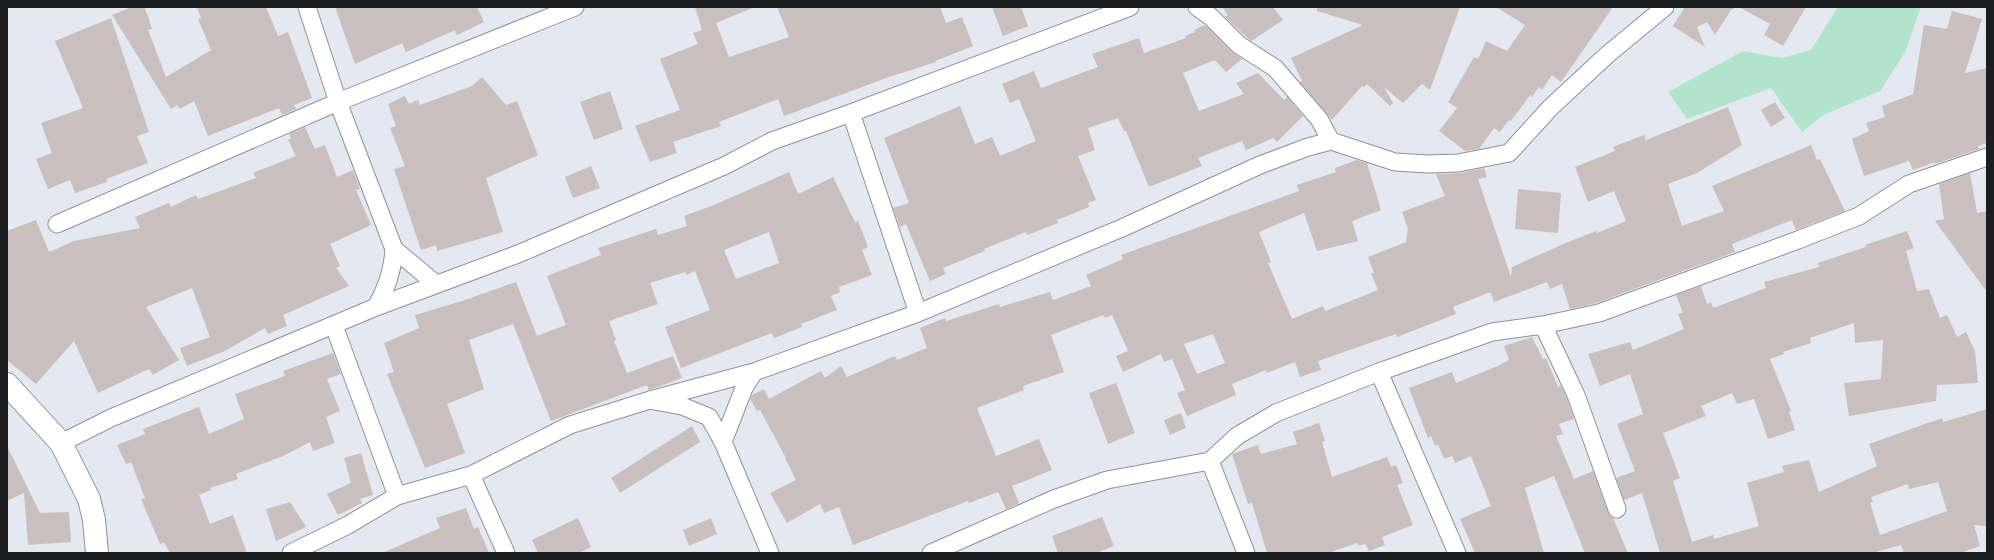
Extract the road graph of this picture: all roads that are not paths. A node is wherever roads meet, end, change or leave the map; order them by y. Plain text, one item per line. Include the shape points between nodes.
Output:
1 (307, 7) edge
2 (575, 7) edge
3 (1130, 7) edge
4 (1197, 7) edge
5 (1665, 7) edge
6 (338, 102) junction
7 (851, 113) junction
8 (1330, 141) junction
9 (1987, 157) edge
10 (57, 224) dead end
11 (394, 249) junction
12 (436, 284) junction
13 (376, 307) junction
14 (918, 313) junction
15 (1543, 325) junction
16 (334, 326) junction
17 (754, 372) junction
18 (1379, 372) junction
19 (7, 384) edge
20 (650, 400) junction
21 (723, 442) junction
22 (61, 443) junction
23 (1210, 461) junction
24 (471, 475) junction
25 (398, 496) junction
26 (1617, 509) dead end
27 (97, 553) edge
28 (291, 553) edge
29 (506, 553) edge
30 (770, 553) edge
31 (931, 553) edge
32 (1246, 553) edge
33 (1457, 553) edge

1 - 6 street
2 - 6 street
3 - 7 street
4 - 8 street via 1239,45 1276,68 1319,120
5 - 8 street via 1607,55 1550,108 1509,153 1458,163 1395,162
6 - 10 street
6 - 11 street
7 - 12 street via 772,141 724,166 518,254
7 - 14 street
8 - 14 street via 1260,165 1122,228
9 - 15 street via 1909,184 1859,216 1798,240 1599,313
11 - 12 street
11 - 13 street via 393,267
12 - 13 street
13 - 16 street
14 - 17 street
15 - 18 street via 1492,332
15 - 26 street via 1576,395
16 - 22 street via 111,418
16 - 25 street
17 - 20 street
17 - 21 street via 744,388
18 - 23 street via 1276,413 1237,436
18 - 33 street
19 - 22 street
20 - 21 street via 682,406 709,417
20 - 24 street via 570,425
21 - 30 street
22 - 27 street via 89,499
23 - 31 street via 1107,480 1054,499
23 - 32 street
24 - 25 street
24 - 29 street
25 - 28 street via 348,525

